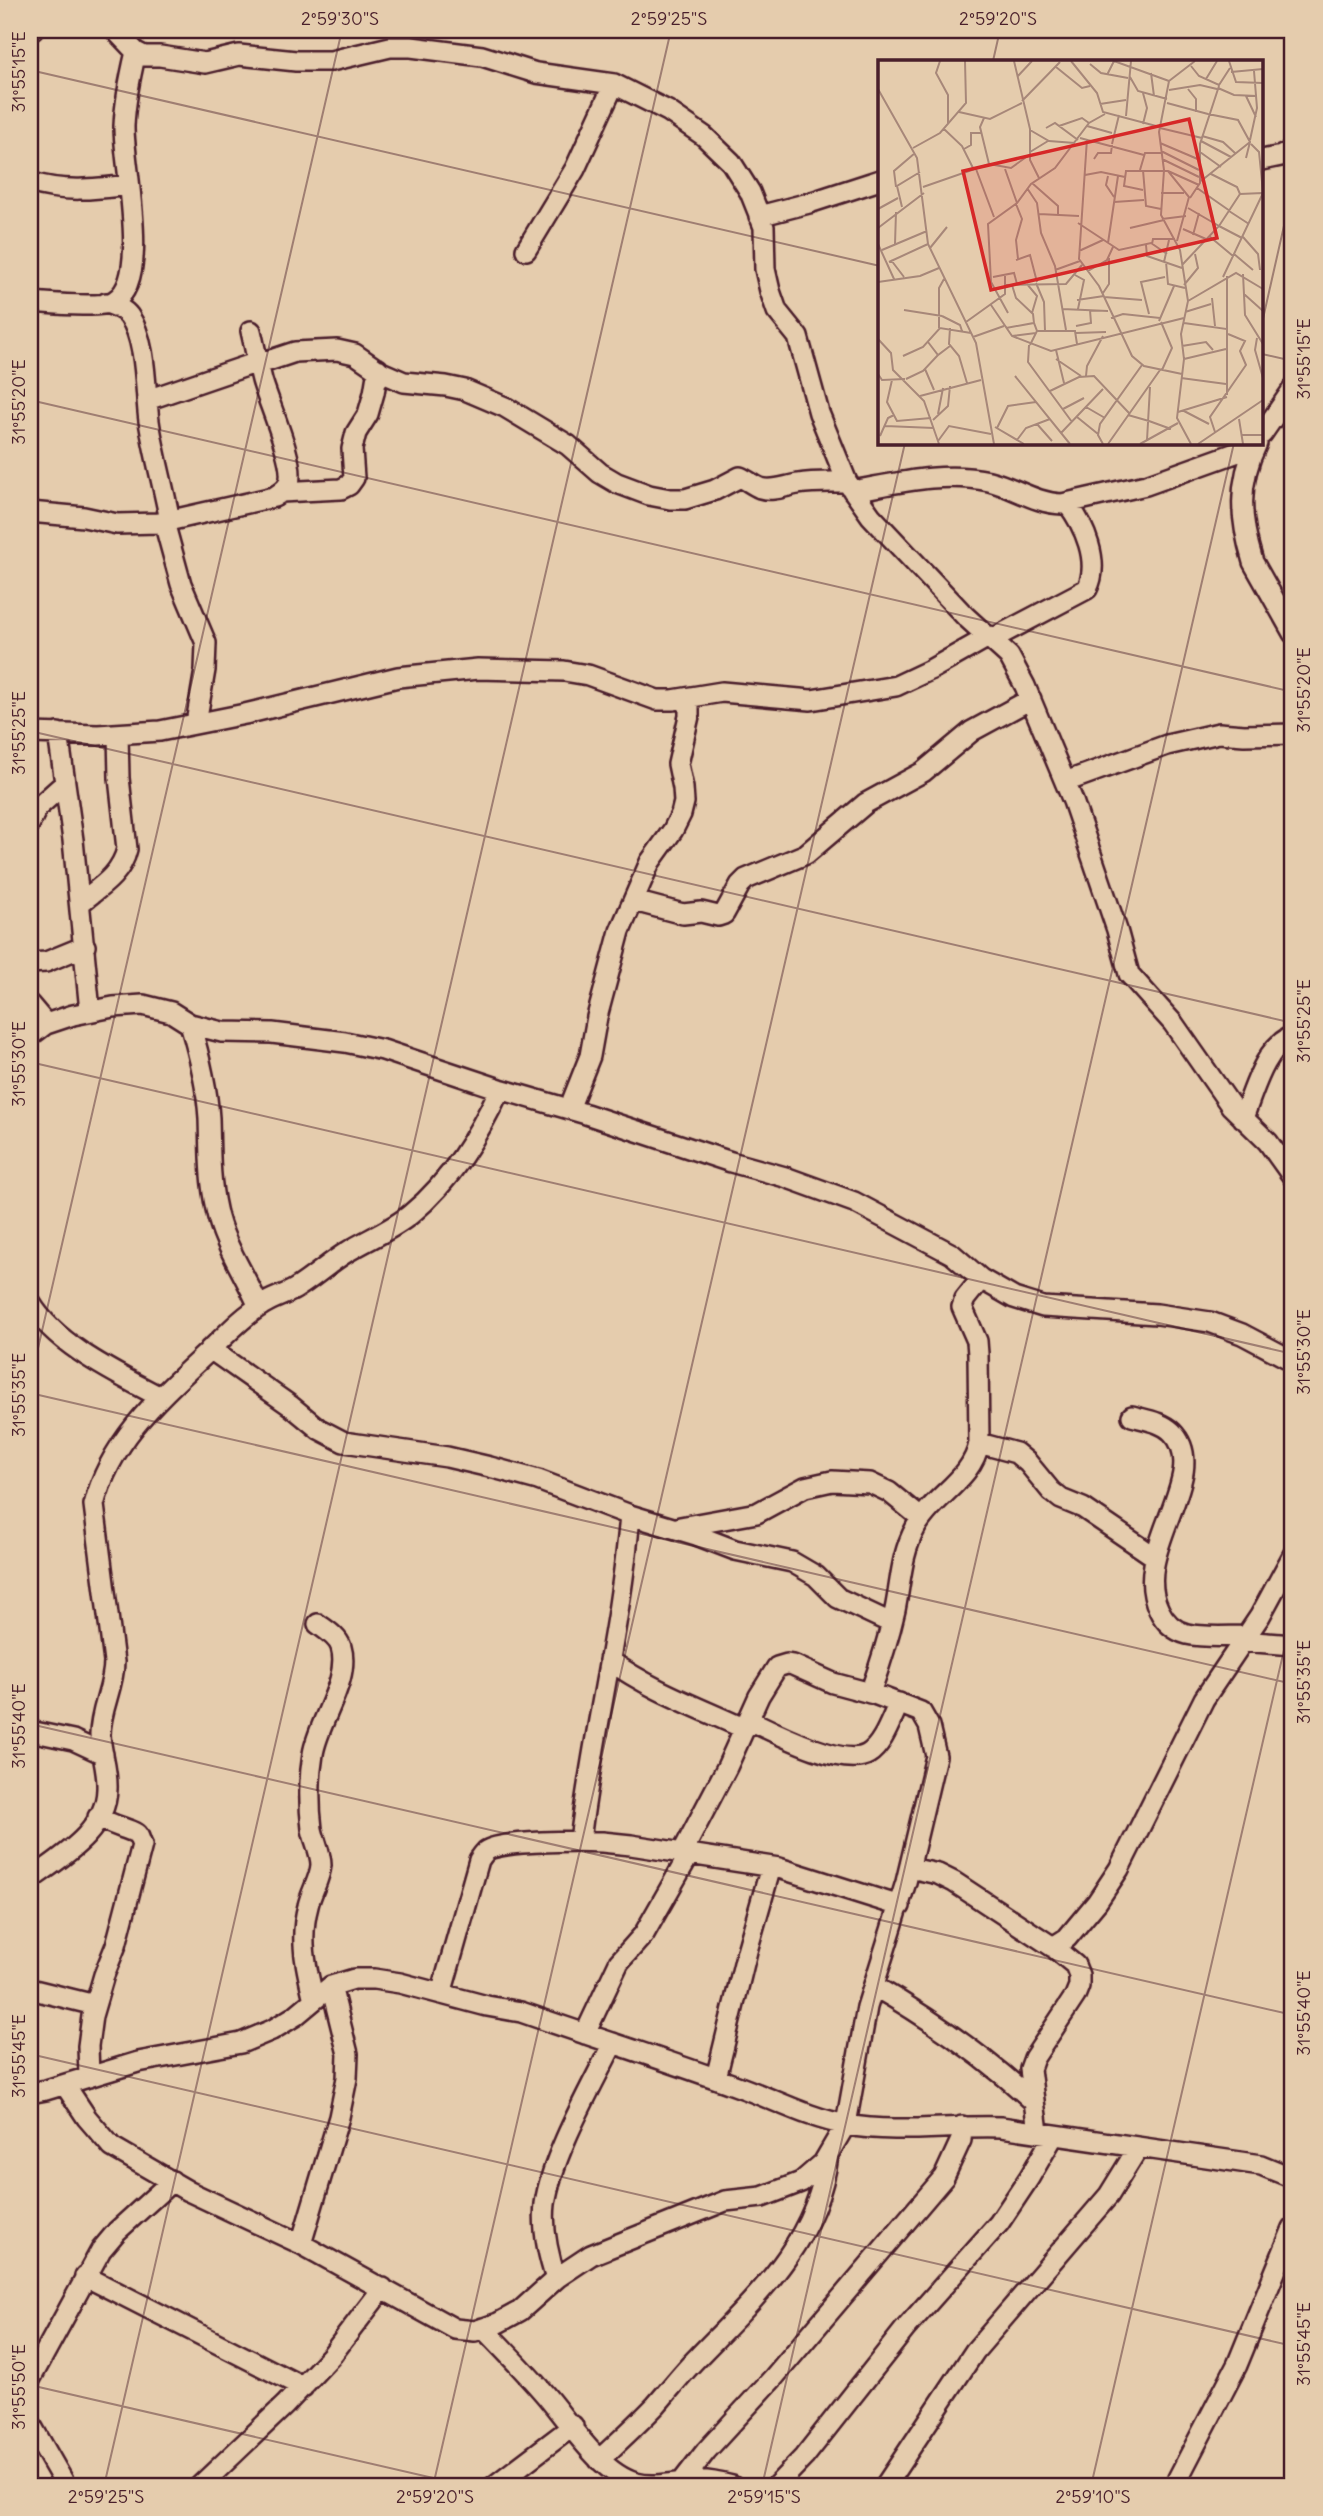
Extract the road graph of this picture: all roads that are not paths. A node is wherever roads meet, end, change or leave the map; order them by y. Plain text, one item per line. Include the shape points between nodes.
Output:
1 (115, 30) edge
2 (136, 52) junction
3 (614, 84) junction
4 (1293, 150) edge
5 (1264, 160) edge
6 (878, 181) edge
7 (30, 182) edge
8 (129, 185) junction
9 (759, 216) junction
10 (526, 250) dead end
11 (30, 302) edge
12 (106, 303) junction
13 (251, 331) dead end
14 (258, 363) junction
15 (378, 369) junction
16 (1293, 389) edge
17 (147, 400) junction
18 (1264, 432) edge
19 (1250, 444) edge
20 (1257, 444) edge
21 (850, 486) junction
22 (281, 492) junction
23 (1067, 503) junction
24 (30, 512) edge
25 (167, 522) junction
26 (1293, 633) edge
27 (991, 637) junction
28 (689, 698) junction
29 (1031, 699) junction
30 (196, 723) junction
31 (30, 733) edge
32 (58, 733) junction
33 (118, 734) junction
34 (1293, 734) edge
35 (1065, 782) junction
36 (65, 783) junction
37 (30, 823) edge
38 (634, 901) junction
39 (80, 903) junction
40 (85, 946) junction
41 (30, 963) edge
42 (30, 1005) edge
43 (90, 1011) junction
44 (46, 1024) junction
45 (190, 1024) junction
46 (1293, 1036) edge
47 (30, 1037) edge
48 (500, 1089) junction
49 (569, 1110) junction
50 (1243, 1118) junction
51 (1293, 1177) edge
52 (981, 1279) junction
53 (30, 1302) edge
54 (259, 1307) junction
55 (39, 1327) edge
56 (211, 1349) junction
57 (1293, 1361) edge
58 (160, 1397) junction
59 (1132, 1416) dead end
60 (979, 1443) junction
61 (630, 1516) junction
62 (922, 1518) junction
63 (671, 1528) junction
64 (1293, 1555) edge
65 (1155, 1557) junction
66 (891, 1623) junction
67 (318, 1624) dead end
68 (1244, 1639) junction
69 (1293, 1646) edge
70 (609, 1660) junction
71 (870, 1693) junction
72 (899, 1703) junction
73 (747, 1724) junction
74 (30, 1731) edge
75 (103, 1754) junction
76 (98, 1817) junction
77 (580, 1841) junction
78 (685, 1854) junction
79 (771, 1867) junction
80 (910, 1868) junction
81 (30, 1880) edge
82 (900, 1906) junction
83 (1053, 1948) junction
84 (331, 1986) junction
85 (874, 1986) junction
86 (30, 1989) edge
87 (441, 1994) junction
88 (314, 2000) junction
89 (95, 2005) junction
90 (584, 2034) junction
91 (613, 2043) junction
92 (89, 2077) junction
93 (716, 2078) junction
94 (65, 2085) junction
95 (30, 2093) edge
96 (1034, 2101) junction
97 (846, 2124) junction
98 (962, 2126) junction
99 (1046, 2134) junction
100 (1138, 2148) junction
101 (828, 2155) junction
102 (1293, 2178) edge
103 (172, 2181) junction
104 (1293, 2228) edge
105 (301, 2245) junction
106 (85, 2276) junction
107 (556, 2279) junction
108 (383, 2288) junction
109 (483, 2328) junction
110 (30, 2380) edge
111 (303, 2386) junction
112 (573, 2426) junction
113 (32, 2435) edge
114 (598, 2460) junction
115 (681, 2483) junction
116 (639, 2485) edge
117 (66, 2486) edge
118 (200, 2486) edge
119 (494, 2486) edge
120 (732, 2486) edge
121 (776, 2486) edge
122 (886, 2486) edge
123 (1174, 2486) edge

1 - 2 street
2 - 3 street via 205,63 239,55 331,61 390,47 411,47 482,56 536,74
2 - 8 street via 124,127
3 - 9 street via 668,111 704,136 731,162 751,192
3 - 10 street via 575,169
4 - 5 street
6 - 9 street
7 - 8 street via 61,189
8 - 12 street via 135,241 129,282 124,293
9 - 21 street via 764,227 765,269 777,311 798,337 818,413
11 - 12 street
12 - 17 street via 129,316 136,331
13 - 14 street
14 - 15 street via 295,352 337,350 355,354
14 - 17 street
14 - 22 street via 290,472 289,484
15 - 21 street via 404,382 446,386 485,397 568,444 600,473 649,495 685,499 740,477 760,488 820,482
15 - 22 street via 374,393 352,449 354,478 349,485
16 - 18 street
17 - 25 street
19 - 23 street via 1146,485
20 - 26 street via 1243,480 1249,549
21 - 23 street via 967,477 1008,486 1048,503
21 - 27 street via 870,516 965,616
22 - 25 street
23 - 27 street via 1078,518 1091,556 1087,589
24 - 25 street via 117,524
25 - 30 street via 181,584 206,643
27 - 28 street via 896,687 811,700 722,692
27 - 29 street via 1009,656
28 - 30 street via 657,700 564,671 478,669 398,677
28 - 38 street via 678,764 684,802 681,814 650,862
29 - 35 street
29 - 38 street via 972,731 923,772 866,803 806,854 746,879 724,915 683,914
30 - 33 street
31 - 32 street
32 - 33 street
32 - 36 street
33 - 39 street via 125,861
34 - 35 street via 1219,733 1167,745
35 - 50 street via 1129,974 1173,1023
36 - 37 street via 37,808
36 - 39 street
38 - 49 street via 620,931 590,1055
39 - 40 street
40 - 41 street via 46,962
40 - 43 street
42 - 44 street
43 - 44 street
43 - 45 street via 143,1005 171,1012
44 - 47 street
45 - 48 street via 222,1032 345,1042
45 - 54 street via 207,1099 216,1211 226,1244
46 - 50 street via 1273,1051
48 - 49 street
48 - 54 street via 461,1161 412,1213
49 - 52 street via 854,1202 951,1254
50 - 51 street via 1268,1142
52 - 57 street via 1014,1298 1043,1307 1210,1322
52 - 60 street via 962,1307 977,1341
53 - 55 street
54 - 56 street
55 - 58 street
56 - 58 street
56 - 61 street via 319,1429 344,1442 490,1466 551,1484
58 - 75 street via 115,1452 94,1505 114,1662 100,1736
59 - 65 street via 1160,1423 1173,1432 1185,1464
60 - 62 street via 968,1469
60 - 65 street via 1016,1453 1051,1491
61 - 63 street
61 - 70 street
62 - 63 street via 870,1483 832,1481 806,1487 757,1513
62 - 66 street via 904,1553
63 - 66 street via 735,1550 792,1562 816,1576 838,1598
64 - 68 street
65 - 68 street via 1151,1586 1164,1619 1186,1634
66 - 71 street
67 - 88 street via 341,1646 342,1661 336,1690 321,1723 311,1772 312,1830 321,1864 303,1924 303,1955
68 - 69 street
68 - 83 street via 1203,1699 1119,1869 1067,1938
70 - 73 street via 660,1693
70 - 77 street
71 - 72 street
71 - 73 street via 783,1665 765,1684
72 - 73 street via 874,1748 856,1758
72 - 80 street via 920,1712 929,1726 936,1756
73 - 78 street
74 - 75 street via 74,1740
75 - 76 street via 107,1792
76 - 81 street via 71,1851
76 - 89 street via 134,1831 142,1846
77 - 78 street
77 - 87 street via 487,1850 479,1860
78 - 79 street
78 - 90 street via 644,1934 619,1962
79 - 82 street
79 - 93 street
80 - 82 street
80 - 83 street via 954,1882
82 - 85 street
83 - 96 street via 1074,1965 1079,1986 1034,2058 1030,2069
84 - 87 street via 374,1979
84 - 88 street
84 - 105 street via 348,2054 347,2078
85 - 96 street via 949,2034
85 - 97 street
86 - 89 street
87 - 90 street via 521,2012
88 - 92 street via 272,2030 240,2043 138,2062
89 - 92 street via 88,2046
90 - 91 street
91 - 93 street
91 - 107 street via 549,2184 545,2227
92 - 94 street
93 - 97 street via 813,2117
94 - 95 street
94 - 103 street via 112,2147
96 - 99 street
97 - 98 street via 881,2129
97 - 101 street
98 - 99 street
98 - 115 street via 961,2140 944,2177
99 - 100 street
99 - 121 street via 1030,2178 999,2223
100 - 102 street via 1261,2165
100 - 122 street via 1109,2195 975,2351
101 - 107 street via 801,2182 762,2197 725,2200 695,2211 591,2255
101 - 114 street via 825,2182 813,2212 771,2280 654,2407
103 - 105 street
103 - 106 street via 117,2231
104 - 123 street via 1237,2365
105 - 108 street
106 - 110 street
106 - 111 street
107 - 109 street via 520,2311
108 - 109 street via 455,2329
108 - 111 street
109 - 112 street
111 - 118 street
112 - 114 street
112 - 119 street
113 - 117 street
114 - 116 street via 615,2475
115 - 116 street
115 - 120 street

